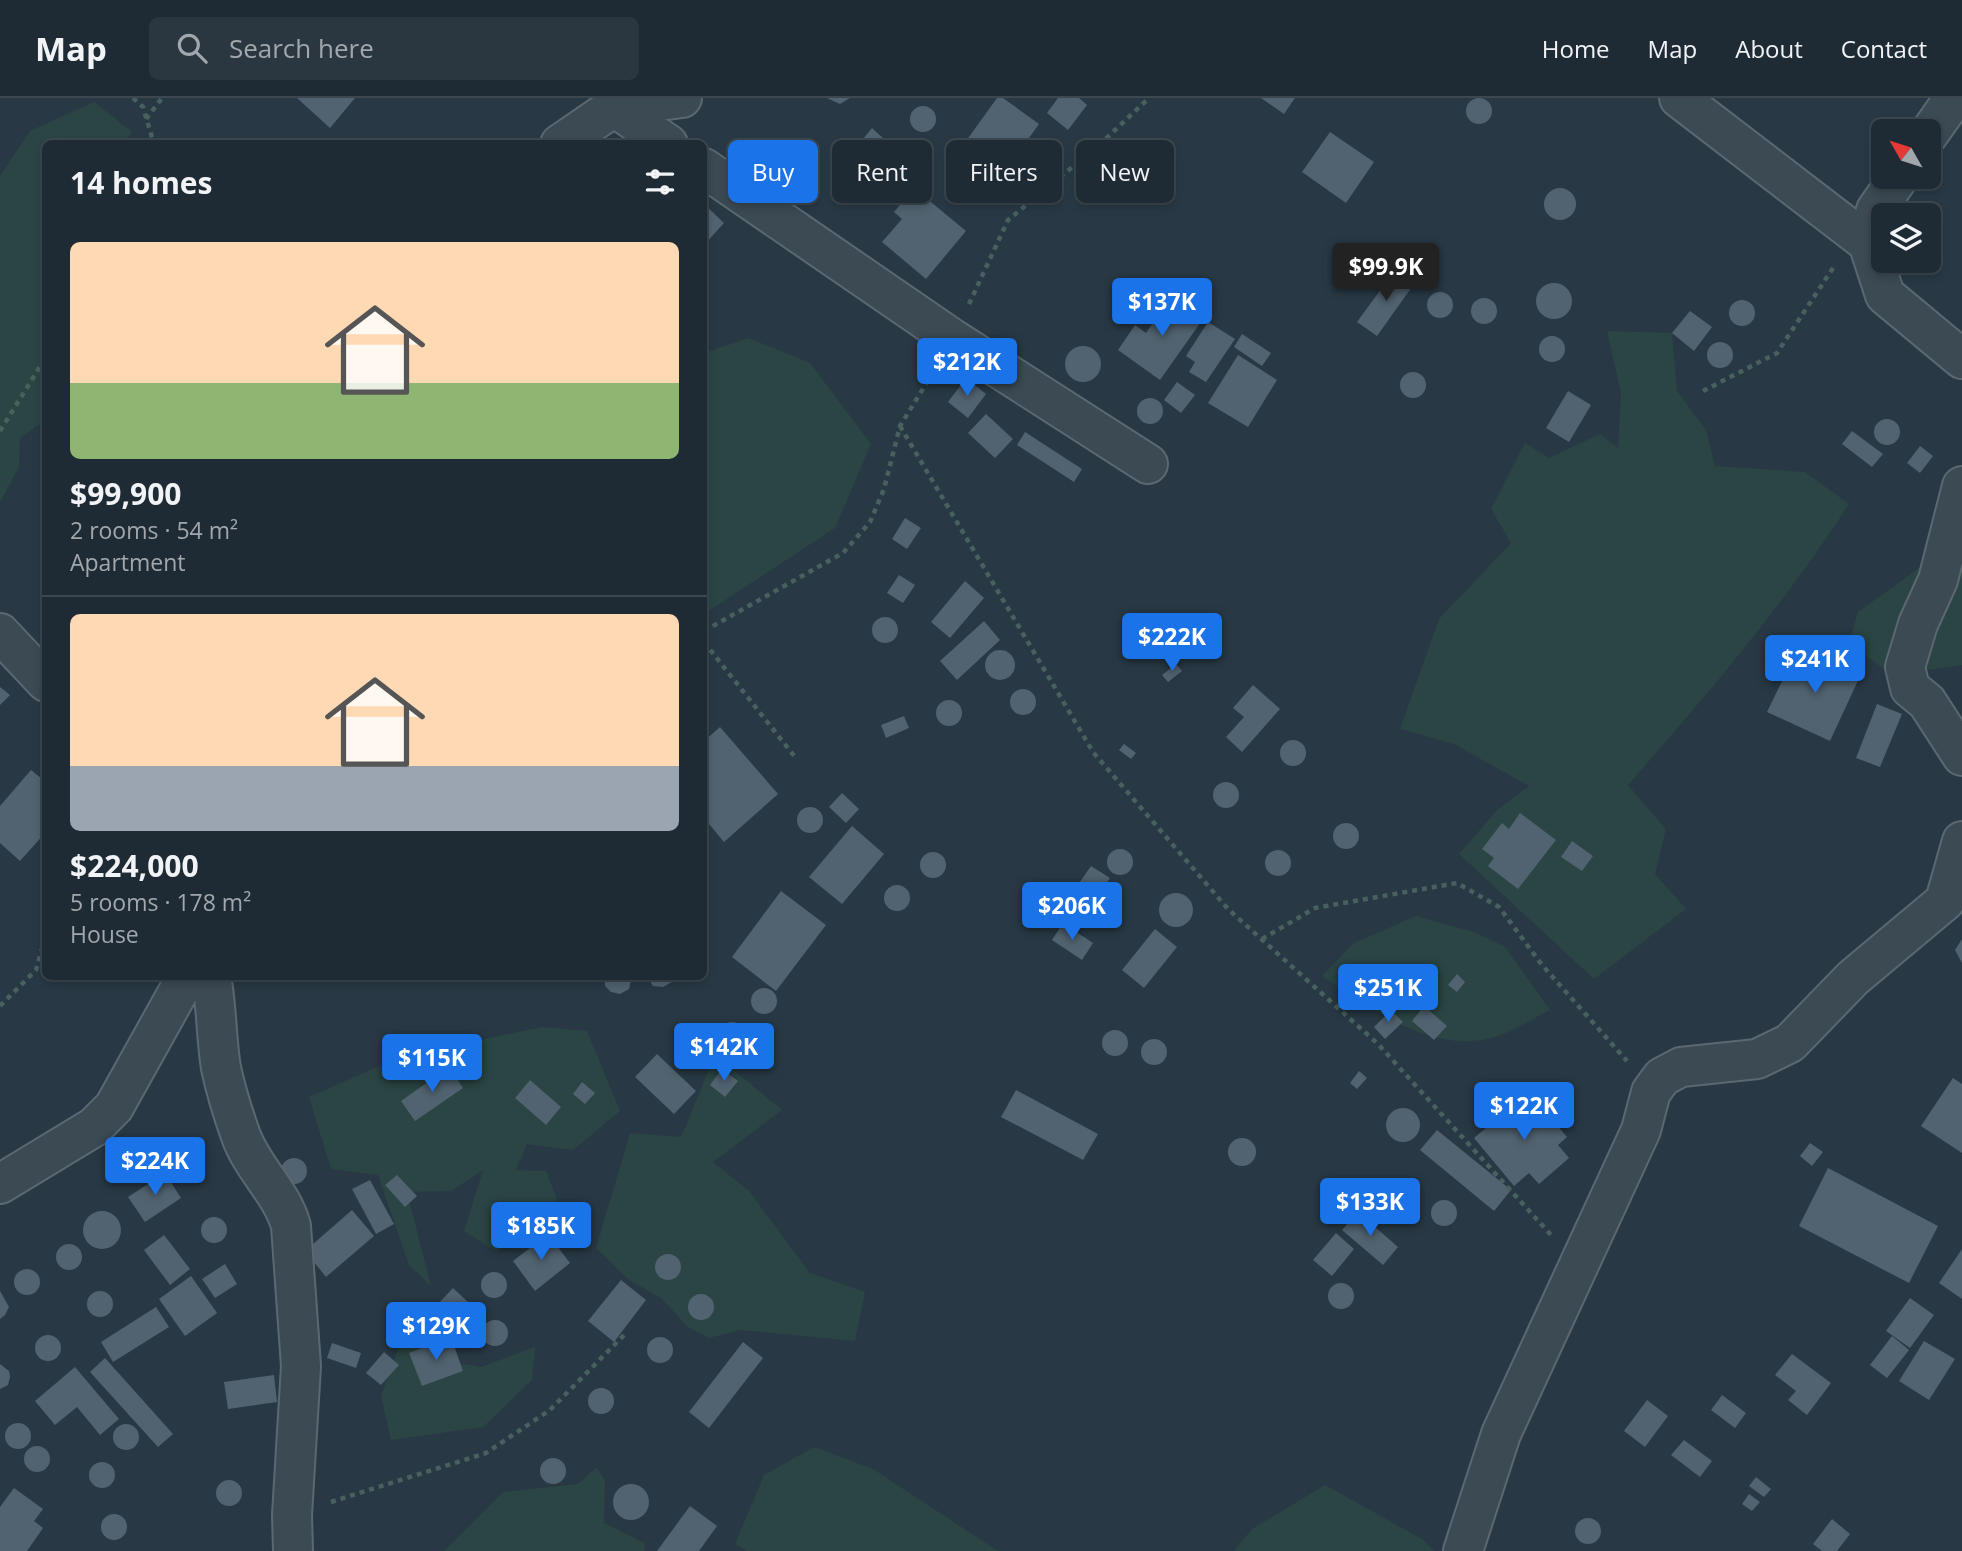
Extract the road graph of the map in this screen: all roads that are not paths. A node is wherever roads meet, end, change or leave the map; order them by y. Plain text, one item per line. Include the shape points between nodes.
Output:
1 (682, 98) edge
2 (1679, 98) edge
3 (1954, 98) edge
4 (614, 107) junction
5 (1939, 119) edge
6 (566, 140) edge
7 (662, 140) edge
8 (707, 170) edge
9 (1890, 189) edge
10 (1861, 239) junction
11 (1962, 359) edge
12 (1147, 464) dead end
13 (1962, 486) edge
14 (0, 633) edge
15 (42, 678) edge
16 (1962, 756) edge
17 (1962, 841) edge
18 (1954, 907) edge
19 (185, 980) edge
20 (211, 980) edge
21 (0, 1184) edge
22 (293, 1533) edge
23 (1463, 1551) edge

1 - 4 street
2 - 10 street
3 - 5 street
4 - 6 street
4 - 7 street
8 - 12 street via 953,339
9 - 10 street
10 - 11 street via 1885,295
13 - 16 street via 1938,580 1905,667 1910,688 1927,702
14 - 15 street
17 - 18 street
18 - 23 street via 1853,978 1790,1043 1757,1059 1681,1067 1662,1077 1651,1092 1641,1130 1501,1434
19 - 21 street via 114,1107 94,1127
20 - 22 street via 221,1068 242,1139 286,1208 290,1226 301,1366

